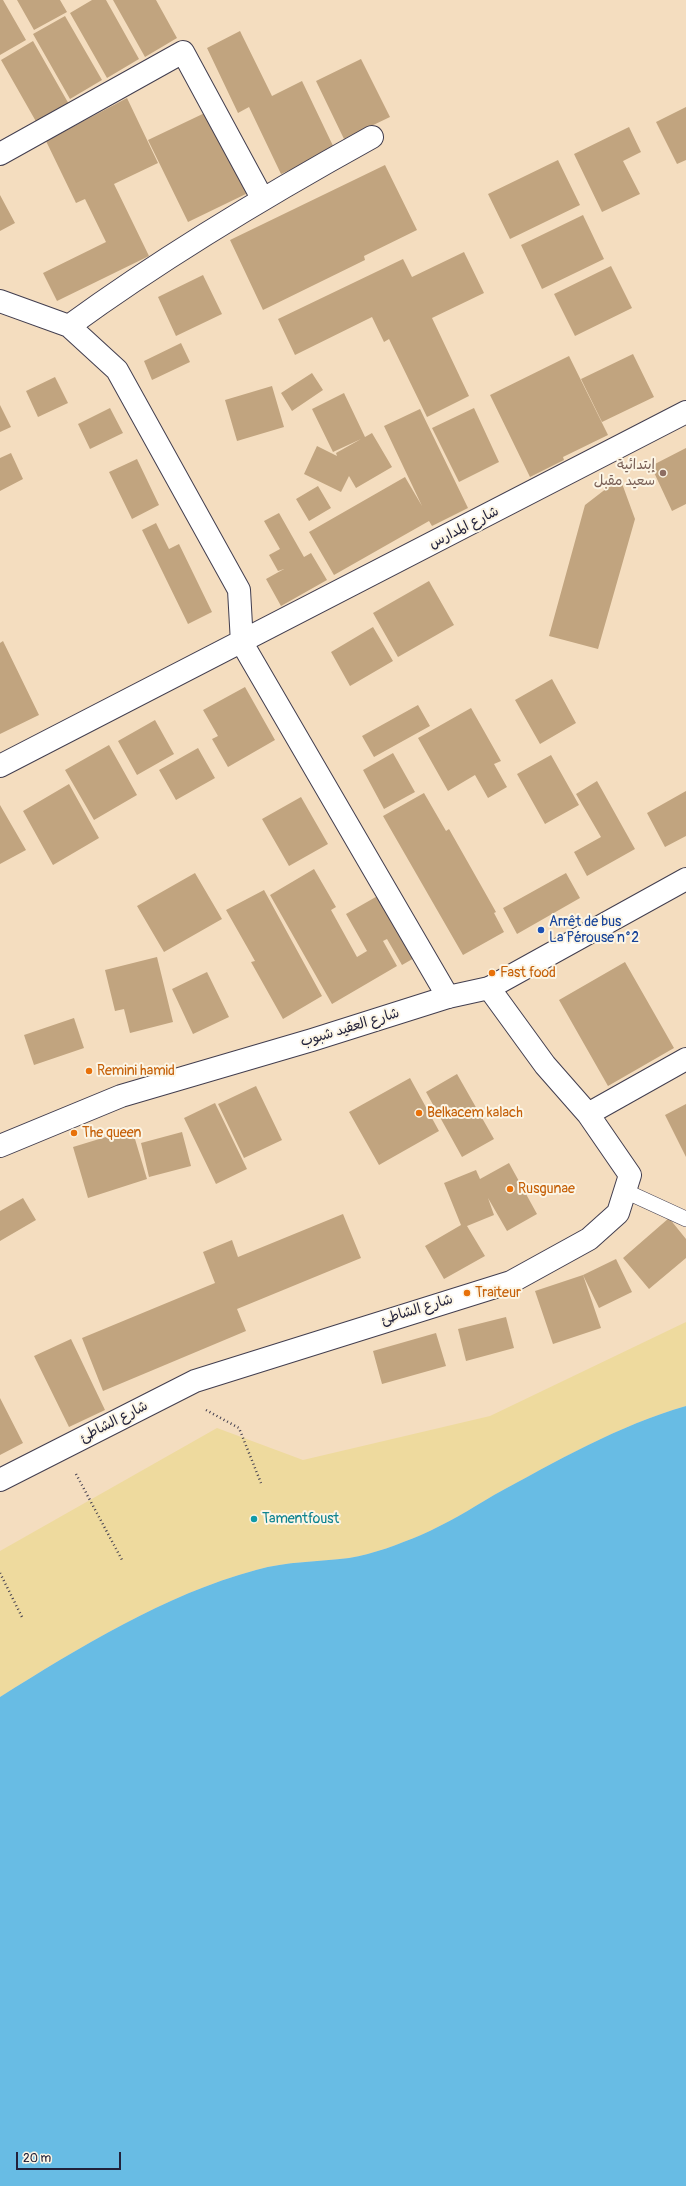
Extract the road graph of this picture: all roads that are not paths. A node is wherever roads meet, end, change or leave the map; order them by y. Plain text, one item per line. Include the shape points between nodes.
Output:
1 (372, 137) dead end
2 (0, 154) edge
3 (262, 198) junction
4 (0, 300) edge
5 (69, 326) junction
6 (686, 412) edge
7 (242, 643) junction
8 (0, 766) edge
9 (686, 879) edge
10 (489, 988) junction
11 (448, 997) junction
12 (686, 1059) edge
13 (588, 1114) junction
14 (0, 1146) edge
15 (625, 1191) junction
16 (686, 1219) edge
17 (0, 1480) edge

1 - 3 street
2 - 3 street via 183,52
3 - 5 street via 107,298
4 - 5 street
5 - 7 street via 117,370 239,590
6 - 7 street, شارع المدارس
7 - 8 street, شارع المدارس
7 - 11 street
9 - 10 street, شارع العقيد شبوب
10 - 11 street, شارع العقيد شبوب
10 - 13 street, شارع الشاطئ via 545,1065
11 - 14 street, شارع العقيد شبوب via 121,1096
12 - 13 street
13 - 15 street, شارع الشاطئ via 630,1175
15 - 16 lane
15 - 17 street, شارع الشاطئ via 618,1213 589,1238 511,1282 195,1381

